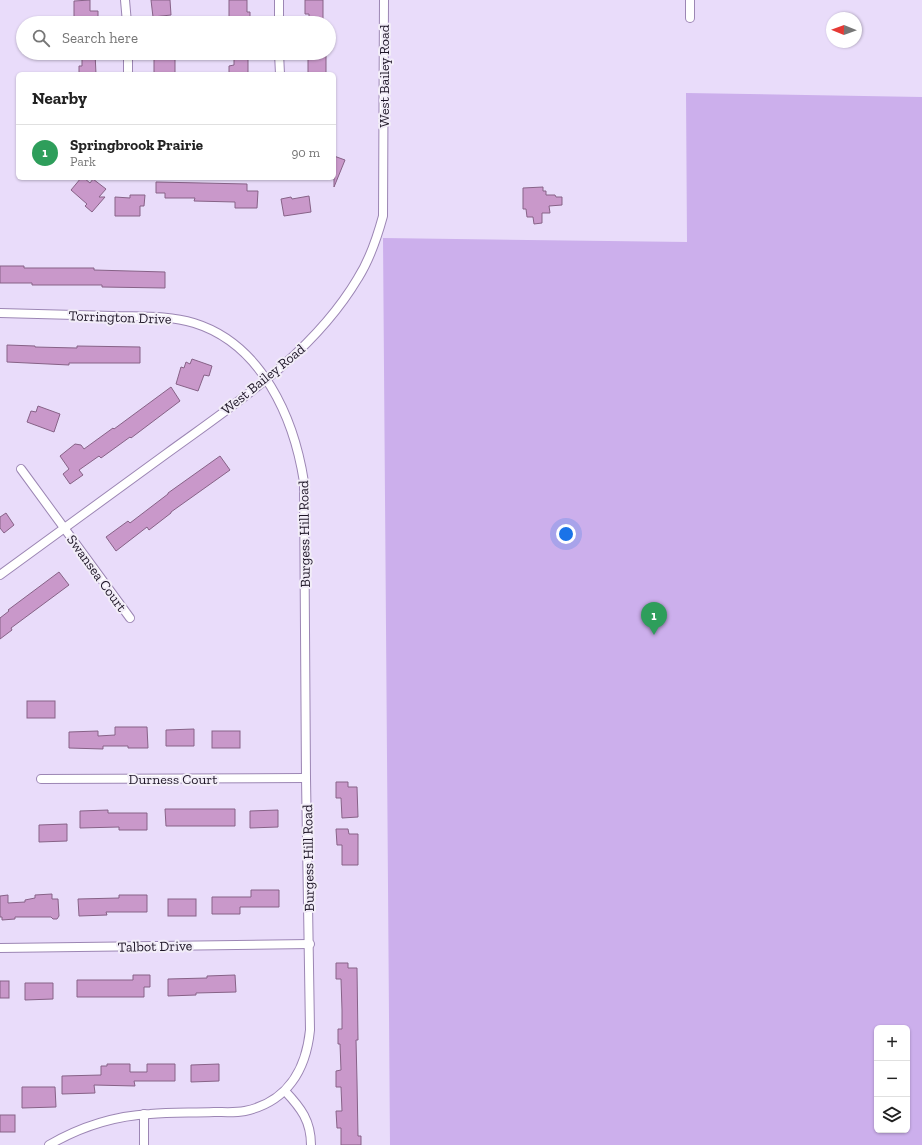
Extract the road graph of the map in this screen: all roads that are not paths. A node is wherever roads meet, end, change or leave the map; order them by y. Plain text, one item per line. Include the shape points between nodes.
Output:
1 (125, 0) edge
2 (279, 0) edge
3 (384, 0) edge
4 (690, 0) edge
5 (126, 16) edge
6 (279, 16) edge
7 (690, 18) dead end
8 (128, 60) edge
9 (280, 60) edge
10 (128, 72) edge
11 (280, 72) edge
12 (0, 313) edge
13 (266, 379) junction
14 (21, 469) dead end
15 (64, 528) junction
16 (0, 575) edge
17 (130, 618) dead end
18 (306, 778) junction
19 (41, 779) dead end
20 (310, 944) junction
21 (0, 948) edge
22 (285, 1090) junction
23 (144, 1114) junction
24 (49, 1145) edge
25 (144, 1145) edge
26 (311, 1145) edge

1 - 5 street
2 - 6 street
3 - 13 street, West Bailey Road via 384,203 377,239 359,278 328,320 293,357
4 - 7 street
8 - 10 street
9 - 11 street
12 - 13 street, Torrington Drive via 157,317 184,321 205,327 237,346 246,353
13 - 15 street, West Bailey Road
13 - 18 street, Burgess Hill Road via 290,425 301,461 304,482
14 - 15 street, Swansea Court
15 - 16 street, West Bailey Road
15 - 17 street, Swansea Court
18 - 19 street, Durness Court
18 - 20 street, Burgess Hill Road
20 - 21 street, Talbot Drive
20 - 22 street, Burgess Hill Road via 308,1047 300,1069
22 - 23 street, Burgess Hill Road via 259,1106 244,1111
22 - 26 street via 304,1113 310,1131
23 - 24 street, Burgess Hill Road via 106,1120
23 - 25 street

